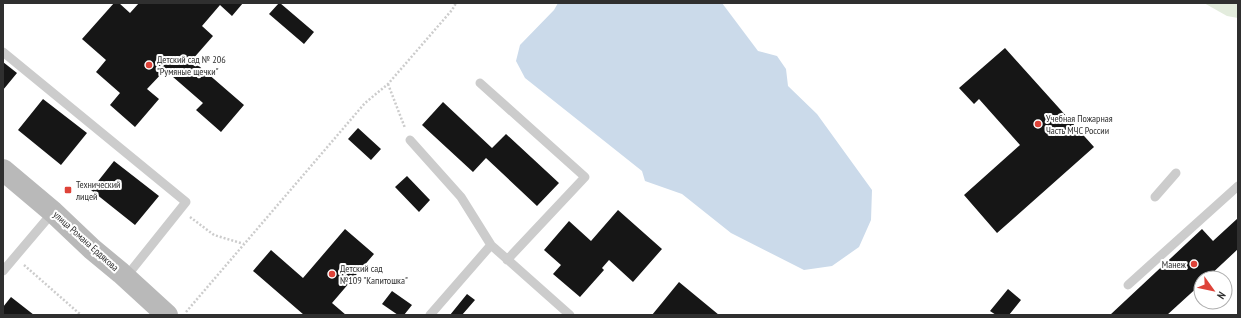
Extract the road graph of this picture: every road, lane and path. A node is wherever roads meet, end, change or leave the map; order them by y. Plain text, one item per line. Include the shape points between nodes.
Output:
1 (456, 3) edge
2 (3, 52) edge
3 (480, 83) dead end
4 (388, 84) junction
5 (410, 140) joint
6 (3, 170) edge
7 (1176, 173) dead end
8 (1238, 186) edge
9 (1155, 197) dead end
10 (180, 209) junction
11 (53, 212) junction
12 (244, 244) junction
13 (490, 246) junction
14 (15, 258) junction
15 (507, 260) junction
16 (3, 272) edge
17 (126, 277) junction
18 (1128, 286) dead end
19 (80, 315) edge
20 (167, 315) edge
21 (184, 315) edge
22 (430, 315) edge
23 (570, 315) edge

1 - 4 path
2 - 10 lane via 186,202
3 - 15 lane via 585,177
4 - 5 path
4 - 12 path via 365,103
5 - 13 lane via 461,197
6 - 11 street, улица Романа Ердякова
7 - 9 lane
8 - 18 lane
10 - 12 path via 214,235
10 - 17 lane
11 - 14 lane
11 - 17 street, улица Романа Ердякова
12 - 21 path
13 - 15 lane
13 - 22 lane
14 - 16 lane
14 - 19 path
15 - 23 lane
17 - 20 street, улица Романа Ердякова

